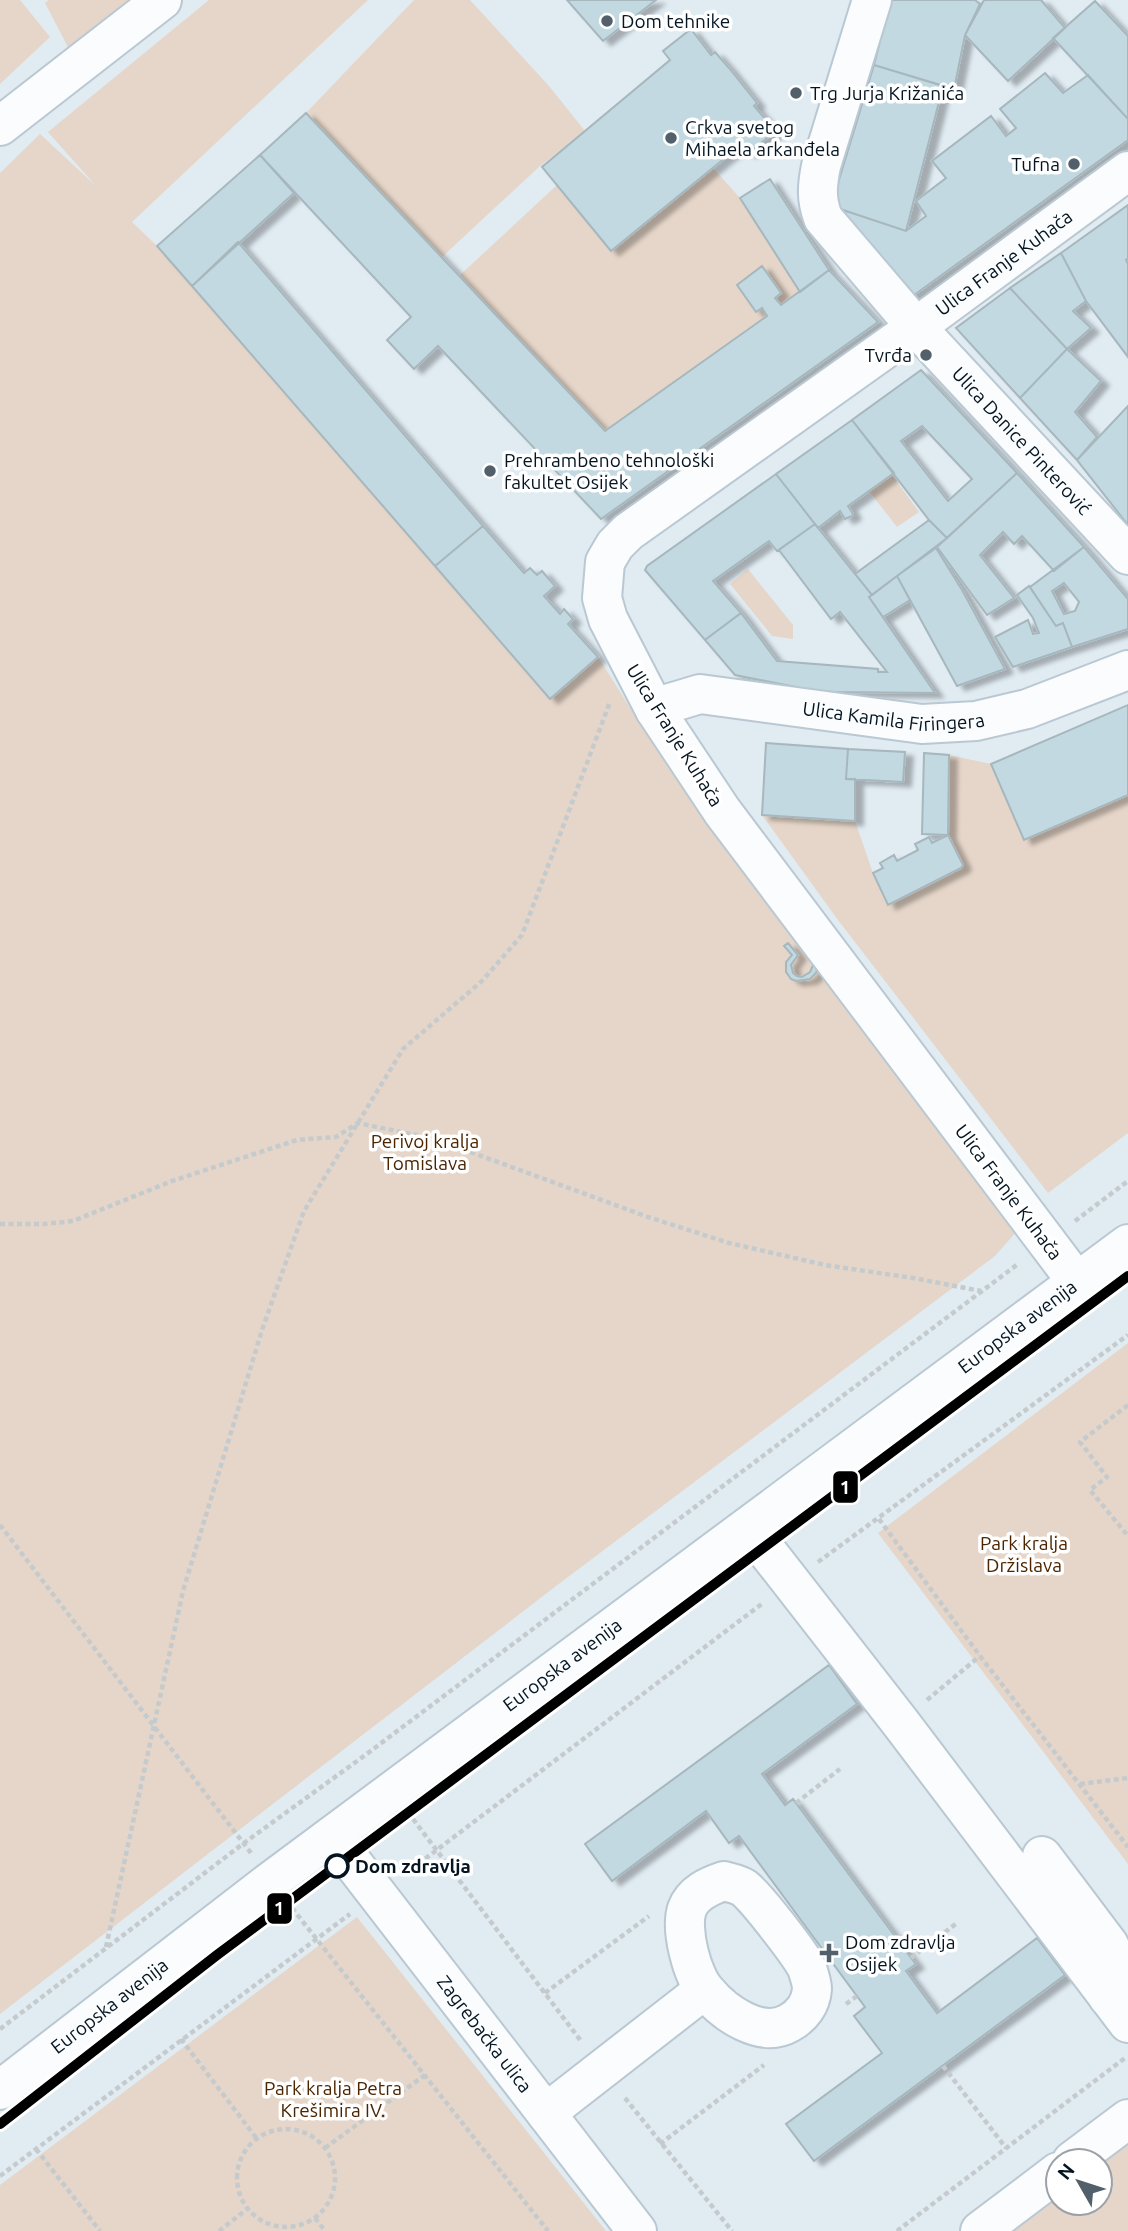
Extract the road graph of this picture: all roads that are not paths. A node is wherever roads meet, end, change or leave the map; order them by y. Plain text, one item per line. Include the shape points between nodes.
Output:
1 (162, 0) edge
2 (873, 0) edge
3 (0, 126) edge
4 (1128, 171) edge
5 (916, 327) junction
6 (1128, 555) edge
7 (1128, 670) edge
8 (655, 710) junction
9 (1128, 1244) edge
10 (1077, 1282) junction
11 (748, 1527) junction
12 (332, 1836) junction
13 (1042, 1856) dead end
14 (704, 1990) dead end
15 (1118, 2010) edge
16 (0, 2090) edge
17 (546, 2113) junction
18 (1128, 2119) edge
19 (1091, 2147) edge
20 (1044, 2183) edge
21 (637, 2231) edge
22 (980, 2231) edge

1 - 3 street
2 - 5 street via 821,166 817,203 824,218
4 - 5 street, Ulica Franje Kuhača
5 - 6 street, Ulica Danice Pinterović
5 - 8 street, Ulica Franje Kuhača via 615,545 605,562 602,597 608,619
7 - 8 street, Ulica Kamila Firingera via 1027,709 976,721 922,724 700,694
8 - 10 street, Ulica Franje Kuhača via 722,811
9 - 10 street, Europska avenija
10 - 11 street, Europska avenija
11 - 12 street, Europska avenija
11 - 15 street
12 - 16 street, Europska avenija
12 - 17 street, Zagrebačka ulica
13 - 15 street via 1110,1945 1120,1968
14 - 17 street
17 - 21 street, Zagrebačka ulica
18 - 19 street
20 - 22 street

